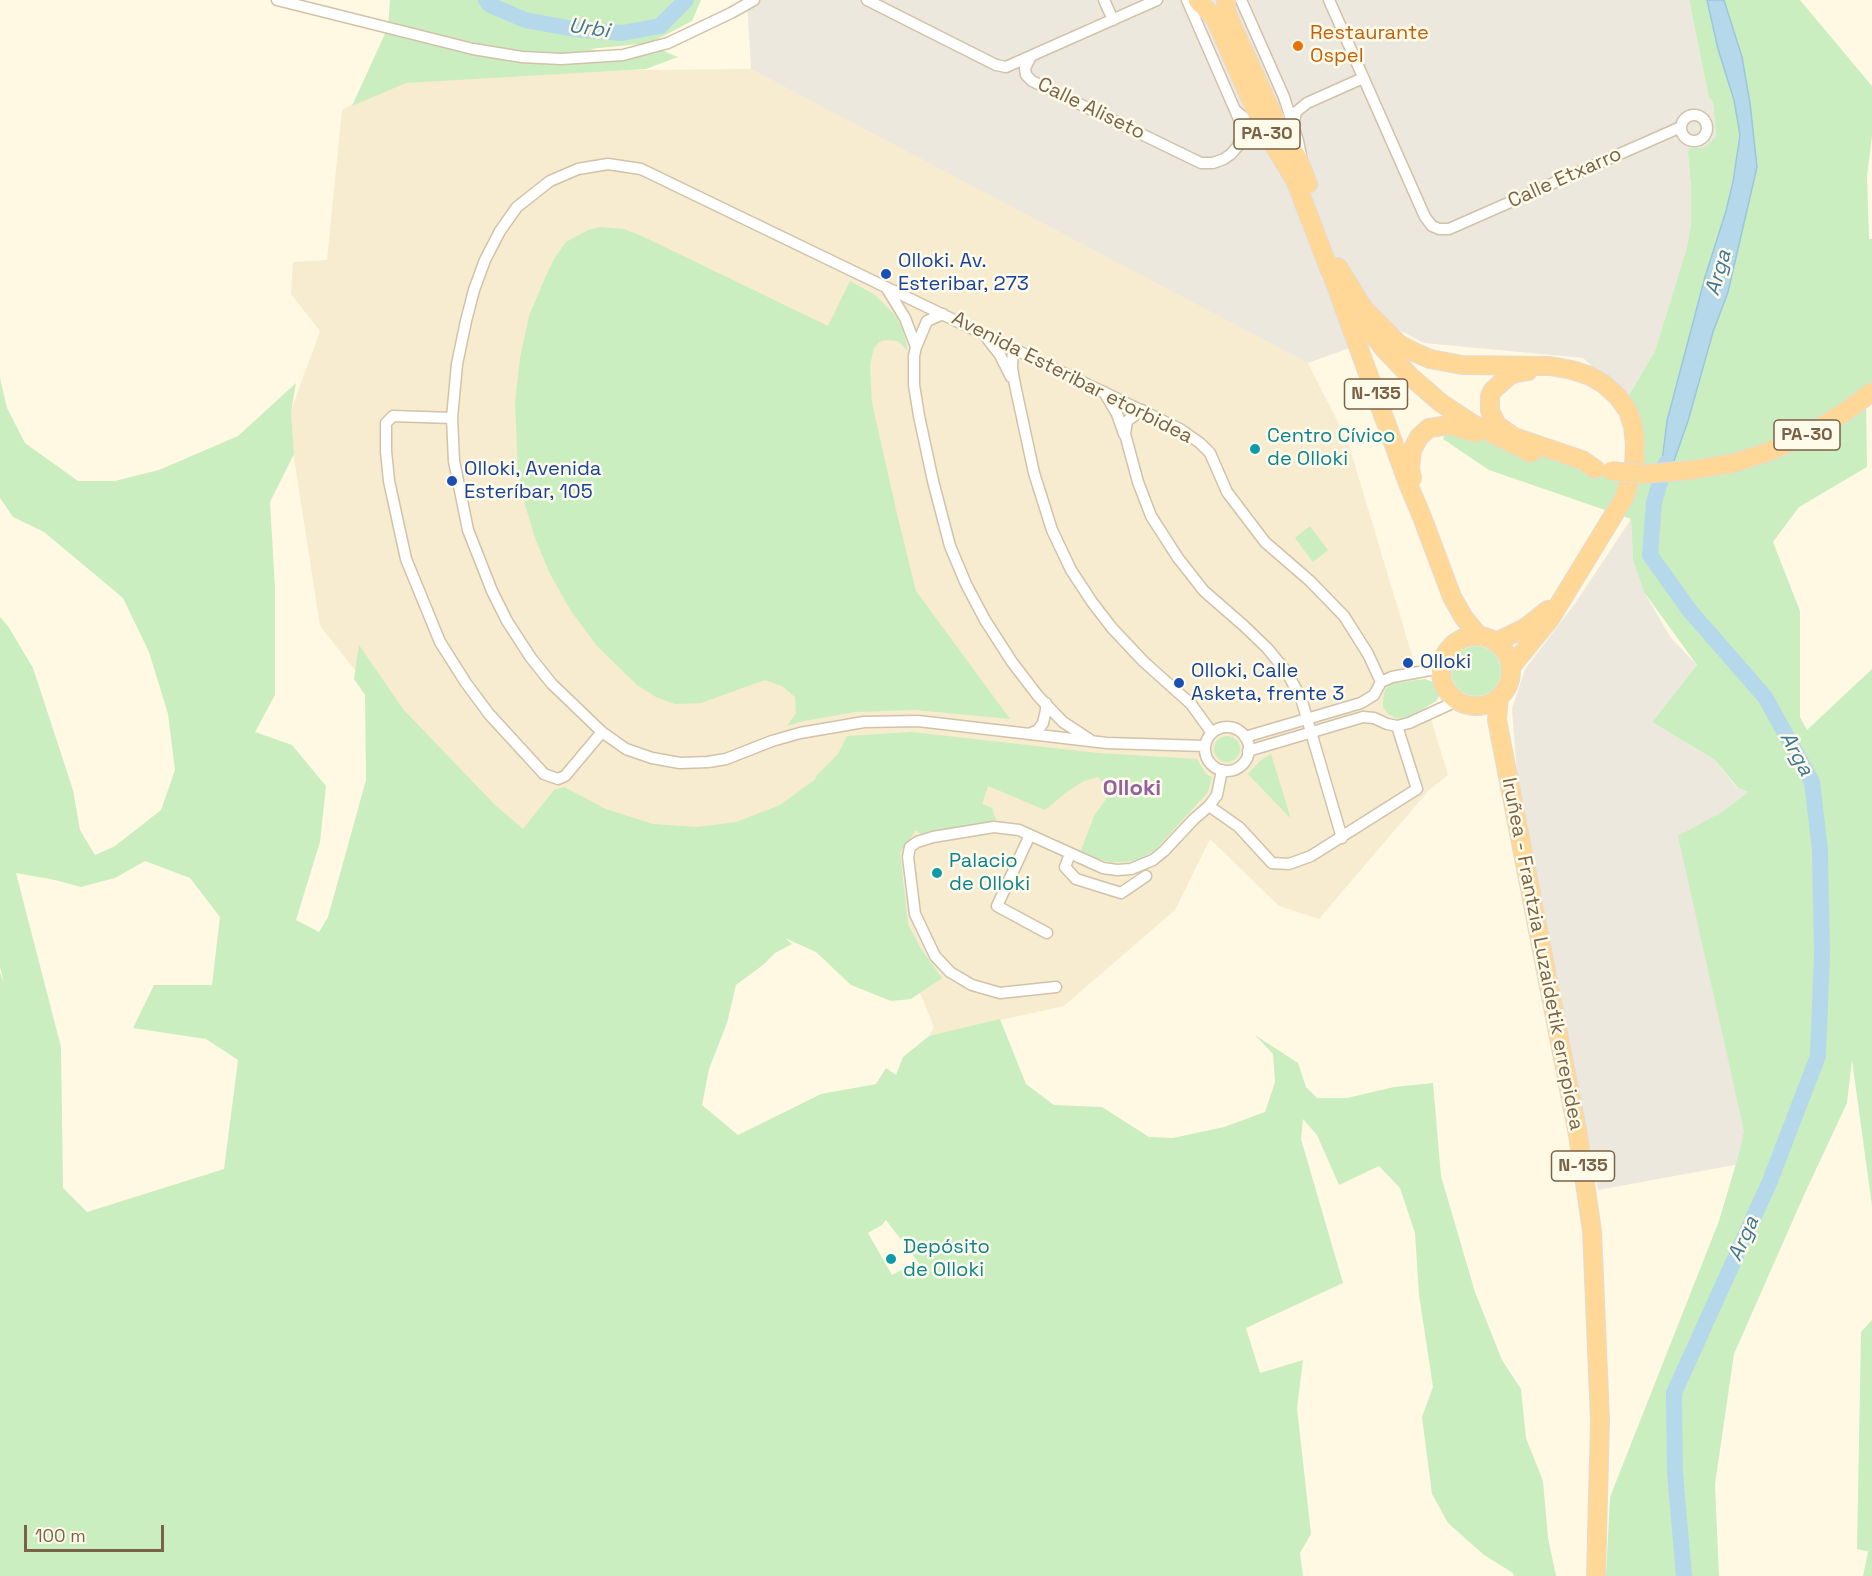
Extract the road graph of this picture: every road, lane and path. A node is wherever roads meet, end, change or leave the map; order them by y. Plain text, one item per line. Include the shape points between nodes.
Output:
1 (277, 0) edge
2 (754, 0) edge
3 (867, 0) edge
4 (1104, 0) edge
5 (1157, 0) edge
6 (1198, 0) edge
7 (1226, 0) edge
8 (1241, 0) edge
9 (1329, 0) edge
10 (1113, 20) junction
11 (1031, 56) junction
12 (1363, 78) junction
13 (1235, 110) junction
14 (1293, 126) junction
15 (1681, 127) dead end
16 (1270, 139) junction
17 (1304, 174) junction
18 (1334, 269) junction
19 (885, 287) junction
20 (943, 314) junction
21 (983, 334) junction
22 (916, 347) junction
23 (1013, 348) junction
24 (1034, 358) junction
25 (1015, 385) junction
26 (1104, 392) junction
27 (1872, 392) edge
28 (1142, 410) junction
29 (452, 418) junction
30 (1125, 434) junction
31 (1635, 445) junction
32 (1531, 453) junction
33 (1603, 470) junction
34 (1422, 517) junction
35 (1452, 597) junction
36 (1563, 597) junction
37 (1488, 639) junction
38 (1456, 642) junction
39 (1511, 667) junction
40 (1441, 668) junction
41 (1381, 682) junction
42 (1374, 694) junction
43 (1499, 697) junction
44 (1457, 700) junction
45 (1046, 703) junction
46 (1477, 706) junction
47 (1307, 719) junction
48 (1379, 720) junction
49 (1397, 726) junction
50 (602, 732) junction
51 (1311, 732) junction
52 (1212, 733) junction
53 (1029, 734) junction
54 (1245, 737) junction
55 (1094, 742) junction
56 (1205, 746) junction
57 (1248, 751) junction
58 (1504, 762) junction
59 (1222, 770) junction
60 (1209, 806) junction
61 (1030, 835) junction
62 (1342, 838) junction
63 (1070, 854) junction
64 (1146, 876) dead end
65 (1047, 933) dead end
66 (1056, 987) dead end
67 (1596, 1576) edge

1 - 2 street via 473,49 561,59 623,55 668,43
3 - 11 street, Calle Aliseto via 1000,67
4 - 10 street
5 - 10 street
6 - 13 street
6 - 16 highway, PA-30 via 1218,25
7 - 17 highway, PA-30 via 1231,23
8 - 14 street
9 - 12 street
10 - 11 street
11 - 13 street, Calle Aliseto via 1025,68 1032,81 1202,163 1224,159 1238,146 1241,124
12 - 14 street via 1306,103 1296,112
12 - 15 street, Calle Etxarro via 1425,218 1435,228 1449,229
13 - 16 street
14 - 17 street
16 - 18 highway, PA-30 via 1299,188
17 - 18 highway, PA-30
18 - 31 highway via 1382,328 1400,344 1430,359 1461,365 1550,366 1590,376 1604,384 1628,411
18 - 32 highway, PA-30 via 1353,307 1411,377 1473,424
18 - 34 highway, N-135
19 - 20 street, Avenida Esteribar etorbidea
19 - 22 street via 905,318
19 - 29 street, Avenida Esteribar etorbidea via 641,169 609,164 578,169 550,181 517,207 485,260 457,364
20 - 21 street, Avenida Esteribar etorbidea
20 - 22 street via 927,321
21 - 23 street, Avenida Esteribar etorbidea
21 - 25 street via 1000,355
22 - 45 street via 914,385 919,416 950,546 984,621
23 - 24 street, Avenida Esteribar etorbidea
23 - 25 street
24 - 25 street via 1020,367
24 - 26 street, Avenida Esteribar etorbidea
25 - 52 street via 1040,496 1071,570 1112,628 1191,704
26 - 28 street, Avenida Esteribar etorbidea
26 - 30 street
27 - 33 highway, PA-30, bridge via 1807,435 1734,462 1644,474
28 - 30 street via 1127,421
28 - 41 street, Avenida Esteribar etorbidea via 1180,429 1210,453 1227,492 1251,525 1344,616
29 - 50 street, Avenida Esteribar etorbidea via 454,461 468,530 492,591 507,621 552,684
29 - 50 street via 393,416 386,423 389,481 406,560 440,642 489,714 544,774 558,780 565,776
30 - 47 street via 1151,516 1204,591 1286,670
31 - 33 highway via 1616,402 1591,382 1576,376 1522,371 1503,379 1493,390 1490,411 1497,425 1514,436
31 - 36 highway via 1634,468 1624,498
32 - 33 highway, PA-30
32 - 34 highway via 1500,446 1449,425 1429,428 1419,436 1412,450 1410,468
34 - 35 highway, N-135
35 - 37 highway, N-135 via 1464,618
35 - 38 highway, N-135
36 - 37 highway via 1525,628
36 - 39 highway
37 - 38 highway via 1463,638
37 - 39 highway, N-135 via 1504,649
38 - 40 highway via 1448,649
39 - 43 highway, N-135 via 1509,683
40 - 41 street
40 - 44 highway via 1445,687
41 - 42 street
42 - 47 street via 1361,703
42 - 48 street via 1372,706
43 - 46 highway
43 - 58 highway, N-135 via 1497,720
44 - 46 highway
44 - 49 street
45 - 53 street via 1042,723
45 - 55 street via 1063,722
46 - 58 highway, N-135
47 - 51 street
47 - 54 street
48 - 49 street
48 - 51 street via 1363,717
49 - 62 street via 1417,789
50 - 53 street, Avenida Esteribar etorbidea via 627,749 680,763 726,759 801,733 864,722 918,721
51 - 57 street
51 - 62 street
52 - 54 street via 1225,727
52 - 56 street
53 - 55 street, Avenida Esteribar etorbidea
54 - 57 street
55 - 56 street, Avenida Esteribar etorbidea
56 - 59 street via 1211,764
57 - 59 street via 1242,764
58 - 67 highway, Iruñea - Frantzia Luzaidetik errepidea / N-135 via 1578,1135 1592,1231 1600,1420
59 - 60 street
60 - 62 street via 1239,827 1272,863 1289,864
60 - 63 street via 1164,852 1131,869 1103,868
61 - 63 street
61 - 65 street via 997,906
61 - 66 street via 994,827 917,842 910,847 909,857 915,915 935,956 950,972 972,985 1000,993
63 - 64 street via 1065,867 1076,879 1121,893

